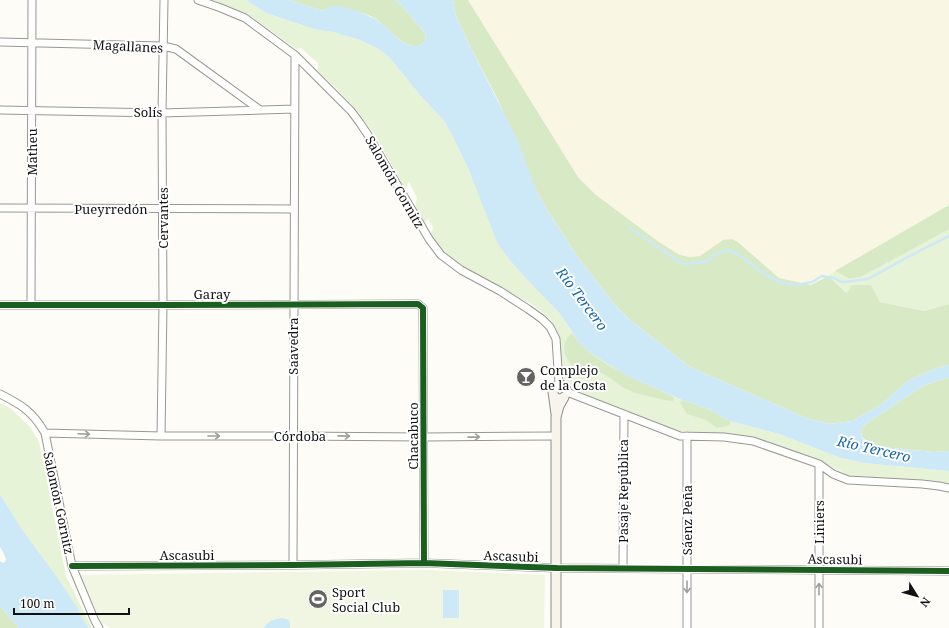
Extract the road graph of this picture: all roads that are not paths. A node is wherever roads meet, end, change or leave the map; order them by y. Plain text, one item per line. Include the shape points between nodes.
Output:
1 (32, 0) edge
2 (164, 0) edge
3 (198, 0) edge
4 (0, 42) edge
5 (32, 42) junction
6 (163, 46) junction
7 (295, 55) junction
8 (295, 109) junction
9 (0, 110) edge
10 (260, 110) junction
11 (32, 111) junction
12 (162, 113) junction
13 (0, 208) edge
14 (31, 209) junction
15 (163, 209) junction
16 (294, 209) junction
17 (1, 304) edge
18 (294, 304) junction
19 (31, 305) junction
20 (163, 305) junction
21 (424, 308) joint
22 (559, 384) junction
23 (553, 392) junction
24 (0, 394) edge
25 (566, 394) junction
26 (624, 414) junction
27 (556, 417) junction
28 (45, 433) junction
29 (161, 436) junction
30 (293, 436) junction
31 (556, 436) junction
32 (687, 436) junction
33 (423, 437) junction
34 (819, 464) junction
35 (949, 488) edge
36 (424, 563) junction
37 (72, 566) junction
38 (293, 566) junction
39 (557, 568) junction
40 (623, 568) junction
41 (688, 569) junction
42 (819, 570) junction
43 (949, 571) edge
44 (99, 628) edge
45 (556, 628) edge
46 (687, 628) edge
47 (819, 628) edge

1 - 5 street, Matheu
2 - 6 street, Cervantes
3 - 7 street, Salomón Gornitz via 244,18
4 - 5 street, Magallanes
5 - 6 street, Magallanes
5 - 11 street, Matheu
6 - 10 street, Magallanes via 176,49
6 - 12 street, Cervantes
7 - 8 street, Saavedra
7 - 22 street, Salomón Gornitz via 360,123 441,255 528,309 550,327 556,339
8 - 10 street, Solís
8 - 16 street, Saavedra
9 - 11 street, Solís
10 - 12 street, Solís
11 - 12 street, Solís
11 - 14 street, Matheu
12 - 15 street, Cervantes
13 - 14 street, Pueyrredón
14 - 15 street, Pueyrredón
14 - 19 street, Matheu
15 - 16 street, Pueyrredón
15 - 20 street, Cervantes
16 - 18 street, Saavedra
17 - 19 street, Garay
18 - 20 street, Garay
18 - 21 street, Garay via 418,304
18 - 30 street, Saavedra
19 - 20 street, Garay
20 - 29 street, Cervantes
21 - 33 street, Chacabuco
22 - 23 street
22 - 25 street via 565,385
23 - 25 street via 558,398
23 - 27 main road
24 - 28 street, Salomón Gornitz via 26,409 38,420
25 - 26 street
25 - 27 main road
26 - 32 street via 674,434
26 - 40 street, Pasaje República
27 - 31 main road
28 -> 29 street, Córdoba
28 - 37 street, Salomón Gornitz
29 -> 30 street, Córdoba
30 -> 33 street, Córdoba
30 - 38 street, Saavedra
33 -> 31 street, Córdoba
31 - 39 main road
32 - 34 street via 753,441
32 - 41 street, Sáenz Peña
33 - 36 street, Chacabuco
34 - 35 street via 848,480
34 - 42 street, Liniers
36 - 38 street, Ascasubi
36 - 39 street, Ascasubi
37 - 38 street, Ascasubi
37 - 44 street, Salomón Gornitz
39 - 40 street, Ascasubi
39 - 45 main road
40 - 41 street, Ascasubi
41 - 42 street, Ascasubi
41 -> 46 street, Sáenz Peña
42 - 43 street, Ascasubi
47 -> 42 street, Liniers

